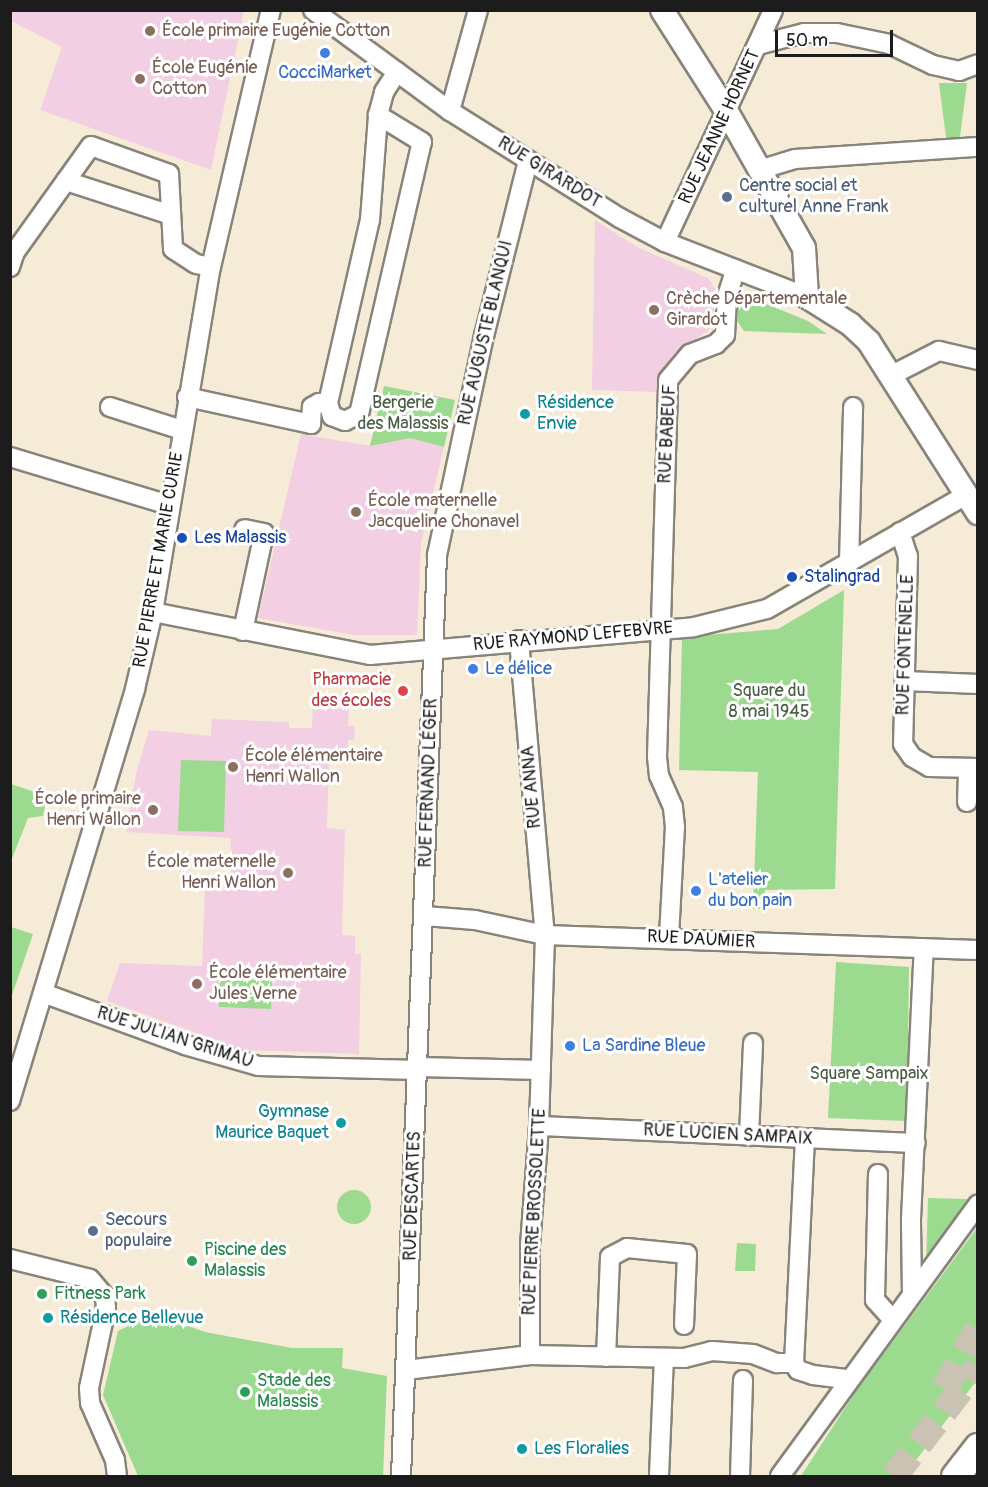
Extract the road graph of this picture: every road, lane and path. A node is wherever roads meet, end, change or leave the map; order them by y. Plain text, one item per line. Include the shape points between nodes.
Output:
1 (271, 10) edge
2 (313, 10) edge
3 (478, 10) edge
4 (662, 10) edge
5 (773, 10) edge
6 (758, 45) junction
7 (978, 64) edge
8 (397, 72) junction
9 (450, 111) junction
10 (728, 112) junction
11 (378, 115) junction
12 (978, 147) edge
13 (528, 161) junction
14 (762, 169) junction
15 (66, 181) junction
16 (171, 215) junction
17 (665, 242) junction
18 (10, 267) edge
19 (211, 267) junction
20 (736, 269) junction
21 (807, 297) junction
22 (978, 360) edge
23 (892, 375) junction
24 (187, 397) junction
25 (328, 403) junction
26 (110, 407) dead end
27 (853, 407) dead end
28 (182, 430) junction
29 (10, 457) edge
30 (972, 504) edge
31 (169, 505) junction
32 (244, 529) dead end
33 (900, 532) junction
34 (849, 564) junction
35 (153, 612) junction
36 (660, 630) junction
37 (243, 631) junction
38 (519, 640) junction
39 (433, 649) junction
40 (905, 681) junction
41 (978, 684) edge
42 (973, 768) edge
43 (967, 802) dead end
44 (425, 916) junction
45 (545, 935) junction
46 (669, 937) junction
47 (924, 948) junction
48 (978, 950) edge
49 (43, 993) junction
50 (753, 1043) dead end
51 (419, 1068) junction
52 (541, 1070) junction
53 (10, 1101) edge
54 (539, 1126) junction
55 (749, 1136) junction
56 (805, 1139) junction
57 (916, 1143) junction
58 (878, 1174) dead end
59 (978, 1204) edge
60 (10, 1259) edge
61 (912, 1294) junction
62 (892, 1319) junction
63 (684, 1325) dead end
64 (530, 1355) junction
65 (606, 1357) junction
66 (664, 1358) junction
67 (794, 1363) junction
68 (406, 1370) junction
69 (848, 1379) junction
70 (743, 1380) dead end
71 (978, 1447) edge
72 (117, 1476) edge
73 (401, 1476) edge
74 (659, 1476) edge
75 (740, 1476) edge
76 (780, 1476) edge
77 (955, 1476) edge

1 - 19 street, RUE PIERRE ET MARIE CURIE
2 - 8 street, RUE GIRARDOT
3 - 9 street
4 - 10 main road
5 - 6 street, RUE JEANNE HORNET
6 - 7 street via 804,33 837,33 889,44 933,65 959,71
6 - 10 street, RUE JEANNE HORNET
8 - 9 street, RUE GIRARDOT
8 - 11 street via 384,92
9 - 13 street, RUE GIRARDOT
10 - 14 main road
10 - 17 street, RUE JEANNE HORNET
11 - 25 street via 370,220
11 - 25 street via 423,142 359,414 345,421 332,416
12 - 14 street via 795,159
13 - 17 street, RUE GIRARDOT
13 - 39 street, RUE AUGUSTE BLANQUI via 439,540
14 - 21 main road via 804,248
15 - 16 street
15 - 16 street via 91,146 169,174
15 - 18 street via 15,252
16 - 19 street via 173,249 196,264
17 - 20 street, RUE GIRARDOT
19 - 24 street, RUE PIERRE ET MARIE CURIE
20 - 21 street, RUE GIRARDOT
20 - 36 street, RUE BABEUF via 727,296 725,335 716,344 690,354 668,380
21 - 23 main road via 859,333
22 - 23 street via 939,351
23 - 30 main road
24 - 25 street via 311,424 312,407
24 - 28 street, RUE PIERRE ET MARIE CURIE
26 - 28 street
27 - 34 street
28 - 31 street, RUE PIERRE ET MARIE CURIE
29 - 31 street
30 - 33 street, RUE RAYMOND LEFEBVRE
31 - 35 street, RUE PIERRE ET MARIE CURIE
32 - 37 street via 264,533
33 - 34 street, RUE RAYMOND LEFEBVRE
33 - 40 street, RUE FONTENELLE via 908,556
34 - 36 street, RUE RAYMOND LEFEBVRE via 767,609 725,621
35 - 37 street, RUE RAYMOND LEFEBVRE
35 - 49 street, RUE PIERRE ET MARIE CURIE via 135,689
36 - 38 street, RUE RAYMOND LEFEBVRE
36 - 46 street via 657,757 659,776 673,807 675,827
37 - 39 street, RUE RAYMOND LEFEBVRE via 353,654
38 - 39 street, RUE RAYMOND LEFEBVRE
38 - 45 street, RUE ANNA
39 - 44 street, RUE FERNAND LÉGER
40 - 41 street
40 - 42 street, RUE FONTENELLE via 903,744 912,757 929,767
42 - 43 street
44 - 45 street, RUE DAUMIER via 475,920
44 - 51 street, RUE DESCARTES
45 - 46 street, RUE DAUMIER
45 - 52 street, RUE PIERRE BROSSOLETTE
46 - 47 street, RUE DAUMIER
47 - 48 street, RUE DAUMIER
47 - 57 street
49 - 51 street, RUE JULIAN GRIMAU via 184,1045 258,1065
49 - 53 street, RUE PIERRE ET MARIE CURIE
50 - 55 street
51 - 52 street, RUE JULIAN GRIMAU
51 - 68 street, RUE DESCARTES
52 - 54 street, RUE PIERRE BROSSOLETTE
54 - 55 street, RUE LUCIEN SAMPAIX
54 - 64 street, RUE PIERRE BROSSOLETTE via 530,1246
55 - 56 street, RUE LUCIEN SAMPAIX
56 - 57 street, RUE LUCIEN SAMPAIX
56 - 67 street
57 - 61 street
58 - 62 street via 875,1300
59 - 61 street
60 - 72 street via 90,1279 105,1297 90,1403 115,1460
61 - 62 street
62 - 69 street
63 - 65 street via 687,1254 627,1248 610,1257
64 - 65 street
64 - 68 street
65 - 66 street
66 - 67 street via 712,1351
66 - 74 street
67 - 69 street via 798,1370 813,1376
68 - 73 street, RUE DESCARTES
69 - 76 street
70 - 75 street
71 - 77 highway

